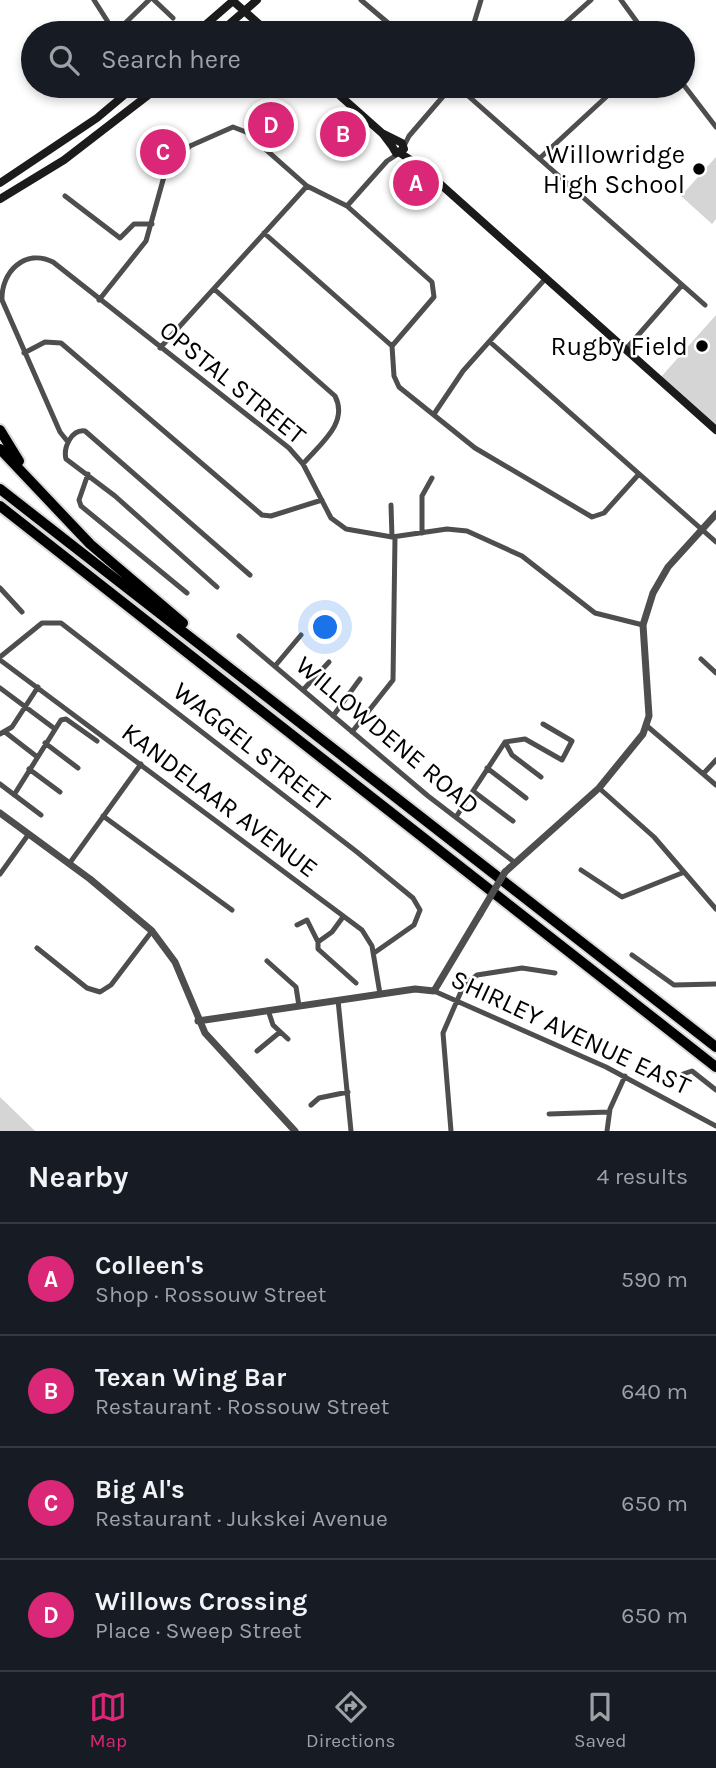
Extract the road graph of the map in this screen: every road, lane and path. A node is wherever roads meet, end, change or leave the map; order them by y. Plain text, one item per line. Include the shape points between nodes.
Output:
1 (94, 0) edge
2 (151, 0) edge
3 (233, 0) edge
4 (257, 0) edge
5 (361, 0) edge
6 (481, 0) edge
7 (590, 0) edge
8 (621, 0) edge
9 (244, 11) junction
10 (173, 18) dead end
11 (107, 21) edge
12 (128, 21) edge
13 (210, 21) edge
14 (233, 21) edge
15 (255, 21) edge
16 (386, 21) edge
17 (475, 21) edge
18 (567, 21) edge
19 (636, 21) edge
20 (121, 98) edge
21 (144, 98) edge
22 (342, 98) edge
23 (444, 98) edge
24 (469, 98) edge
25 (605, 98) edge
26 (694, 98) edge
27 (716, 127) edge
28 (398, 147) junction
29 (540, 158) junction
30 (0, 183) edge
31 (307, 186) junction
32 (65, 196) dead end
33 (0, 199) edge
34 (346, 206) junction
35 (152, 224) junction
36 (264, 233) junction
37 (546, 278) junction
38 (682, 285) junction
39 (214, 289) junction
40 (99, 300) junction
41 (705, 305) dead end
42 (490, 342) junction
43 (392, 346) junction
44 (160, 348) junction
45 (626, 349) junction
46 (24, 353) junction
47 (434, 414) junction
48 (0, 430) edge
49 (716, 430) edge
50 (68, 442) junction
51 (0, 449) edge
52 (303, 464) junction
53 (88, 474) junction
54 (639, 474) junction
55 (432, 478) dead end
56 (0, 489) edge
57 (38, 490) junction
58 (322, 500) junction
59 (391, 505) dead end
60 (0, 506) edge
61 (716, 514) edge
62 (703, 529) junction
63 (422, 533) junction
64 (393, 537) junction
65 (716, 542) edge
66 (250, 575) dead end
67 (217, 587) dead end
68 (0, 589) edge
69 (187, 593) dead end
70 (22, 612) dead end
71 (643, 625) junction
72 (301, 635) dead end
73 (239, 636) dead end
74 (0, 659) edge
75 (701, 659) dead end
76 (329, 662) dead end
77 (275, 666) junction
78 (716, 673) edge
79 (360, 679) dead end
80 (38, 687) junction
81 (0, 688) edge
82 (303, 690) junction
83 (25, 707) junction
84 (333, 716) junction
85 (543, 724) dead end
86 (647, 726) junction
87 (55, 729) junction
88 (3, 733) edge
89 (352, 733) junction
90 (321, 738) junction
91 (97, 741) dead end
92 (45, 743) junction
93 (505, 743) junction
94 (36, 757) junction
95 (716, 760) edge
96 (141, 764) junction
97 (78, 768) dead end
98 (488, 768) junction
99 (29, 769) junction
100 (704, 773) junction
101 (541, 777) dead end
102 (0, 784) edge
103 (716, 785) edge
104 (599, 788) junction
105 (473, 791) junction
106 (61, 792) dead end
107 (14, 795) junction
108 (526, 798) dead end
109 (0, 813) edge
110 (41, 815) dead end
111 (103, 816) junction
112 (456, 817) junction
113 (513, 821) dead end
114 (28, 835) junction
115 (514, 862) junction
116 (69, 864) junction
117 (581, 870) dead end
118 (682, 873) junction
119 (0, 874) edge
120 (716, 909) edge
121 (232, 910) dead end
122 (342, 917) junction
123 (297, 925) dead end
124 (152, 931) junction
125 (318, 942) junction
126 (37, 948) dead end
127 (374, 953) junction
128 (632, 956) dead end
129 (267, 961) dead end
130 (555, 973) dead end
131 (356, 983) dead end
132 (716, 984) edge
133 (434, 991) junction
134 (380, 994) junction
135 (338, 1000) junction
136 (456, 1001) junction
137 (299, 1006) junction
138 (268, 1010) junction
139 (198, 1021) junction
140 (280, 1032) junction
141 (288, 1039) dead end
142 (716, 1047) edge
143 (257, 1051) dead end
144 (716, 1069) edge
145 (683, 1074) dead end
146 (625, 1076) junction
147 (716, 1090) edge
148 (348, 1092) junction
149 (311, 1105) dead end
150 (609, 1112) junction
151 (549, 1114) dead end
152 (716, 1126) edge
153 (295, 1131) edge
154 (351, 1131) edge
155 (451, 1131) edge
156 (607, 1131) edge

1 - 11 street
2 - 10 street
2 - 12 street
3 - 9 main road
3 - 13 main road
4 - 9 main road
5 - 16 street
6 - 17 street
7 - 18 street
8 - 19 street
9 - 14 main road
9 - 15 main road
20 - 30 main road
21 - 33 main road via 64,160
22 - 28 main road
23 - 28 street
24 - 29 street
25 - 29 street
26 - 27 street
28 - 34 street
28 - 37 main road
29 - 38 street
31 - 34 street
31 - 35 street via 246,132 227,128 190,146 165,173
31 - 36 street
32 - 35 street via 120,238 134,224
34 - 43 street via 435,286 434,297
35 - 40 street via 146,241
36 - 39 street
36 - 43 street
37 - 42 street
37 - 45 main road
38 - 41 street
38 - 45 street
39 - 44 street
39 - 52 street via 340,405 337,423
40 - 44 street, OPSTAL STREET
40 - 46 street, OPSTAL STREET via 53,262 38,256 24,259 3,284 2,300
42 - 47 street
42 - 54 street
43 - 47 street via 396,383
44 - 52 street, OPSTAL STREET via 289,448
45 - 49 main road
46 - 50 street
46 - 58 street via 45,342 61,343 262,515
47 - 54 street via 475,448 592,517 604,513
48 - 57 highway
50 - 53 street via 65,457
50 - 66 street via 79,430 85,431
51 - 57 highway
52 - 58 street, OPSTAL STREET
53 - 67 street
53 - 69 street via 81,506
54 - 62 street
55 - 63 street via 422,496
56 - 90 highway
57 - 90 highway via 118,570
58 - 64 street, OPSTAL STREET via 338,525
59 - 64 street
60 - 144 highway
61 - 62 street
62 - 65 street
62 - 71 street via 658,580
63 - 64 street, OPSTAL STREET
63 - 71 street, OPSTAL STREET via 458,529 490,540 534,563 595,612
64 - 89 street via 393,680
68 - 70 street
71 - 86 street
72 - 77 street
73 - 77 street, WILLOWDENE ROAD
74 - 80 street, KANDELAAR AVENUE
74 - 127 street, WAGGEL STREET via 42,623 61,622 357,852 413,898 420,910 414,925
75 - 78 street
76 - 82 street
77 - 82 street, WILLOWDENE ROAD
79 - 84 street
80 - 83 street
80 - 96 street, KANDELAAR AVENUE
81 - 83 street
82 - 84 street, WILLOWDENE ROAD
83 - 87 street
83 - 88 street
84 - 89 street, WILLOWDENE ROAD
85 - 93 street via 572,741 562,760 525,739
86 - 100 street
86 - 104 street
87 - 91 street via 66,719
87 - 92 street
88 - 94 street
89 - 112 street, WILLOWDENE ROAD
90 - 142 highway
92 - 94 street
92 - 97 street
93 - 98 street
93 - 101 street via 518,761
94 - 99 street
95 - 100 street
96 - 111 street
96 - 122 street, KANDELAAR AVENUE
98 - 105 street
98 - 108 street
99 - 106 street
99 - 107 street
100 - 103 street
102 - 107 street
104 - 115 street
104 - 118 street via 654,837
105 - 112 street
105 - 113 street
107 - 110 street
109 - 114 street
111 - 116 street
111 - 121 street
112 - 115 street, WILLOWDENE ROAD
114 - 116 street
114 - 119 street
115 - 133 street, bridge
116 - 124 street
117 - 118 street via 622,897
118 - 120 street
122 - 125 street
122 - 127 street, KANDELAAR AVENUE via 367,936
123 - 125 street via 307,920
124 - 126 street via 111,985 100,992 87,988
124 - 139 street via 174,962
125 - 131 street via 321,952
127 - 134 street, KANDELAAR AVENUE
128 - 132 street via 674,985
129 - 137 street via 296,987
130 - 136 street via 527,968 477,975 468,980
133 - 134 street, SHIRLEY AVENUE EAST
133 - 136 street, SHIRLEY AVENUE EAST
134 - 135 street, SHIRLEY AVENUE EAST
135 - 137 street, SHIRLEY AVENUE EAST
135 - 148 street
136 - 146 street, SHIRLEY AVENUE EAST
136 - 155 street via 443,1033
137 - 138 street, SHIRLEY AVENUE EAST
138 - 139 street, SHIRLEY AVENUE EAST
138 - 140 street
139 - 153 street via 217,1048
140 - 141 street
140 - 143 street
145 - 147 street via 692,1071
146 - 150 street
146 - 152 street, SHIRLEY AVENUE EAST
148 - 149 street via 318,1098
148 - 154 street
150 - 151 street
150 - 156 street

